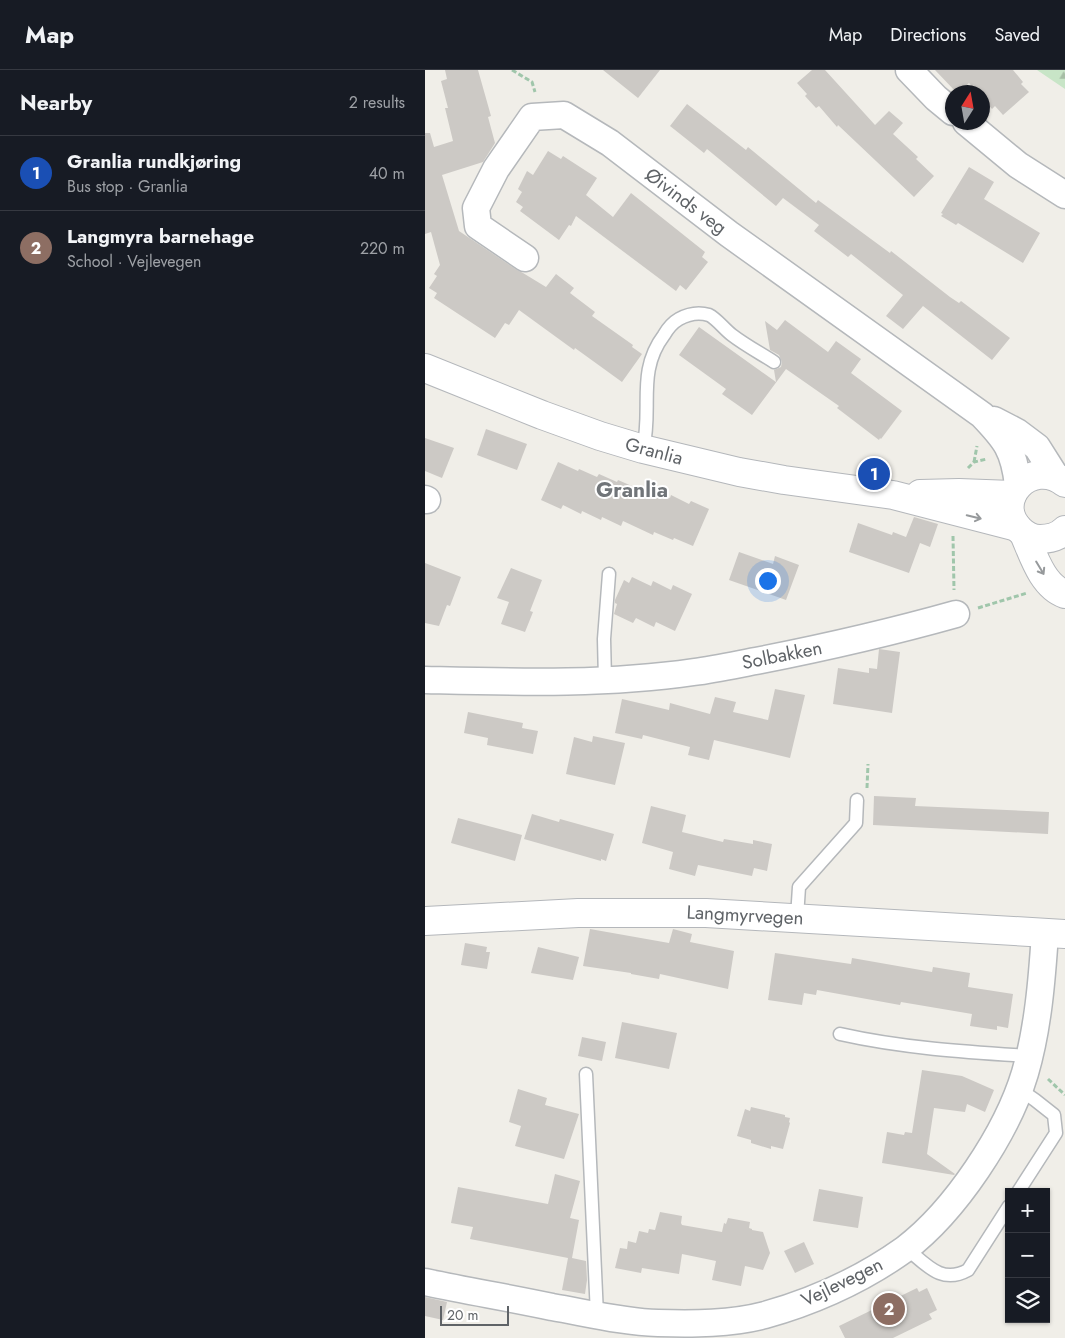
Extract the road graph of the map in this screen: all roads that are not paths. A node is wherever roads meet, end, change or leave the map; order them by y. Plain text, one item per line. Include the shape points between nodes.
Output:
1 (909, 70) edge
2 (945, 106) edge
3 (976, 130) edge
4 (1065, 195) edge
5 (525, 258) dead end
6 (774, 362) dead end
7 (425, 368) edge
8 (982, 415) junction
9 (643, 449) junction
10 (1062, 481) edge
11 (1015, 490) junction
12 (893, 495) junction
13 (1065, 530) edge
14 (1021, 531) junction
15 (609, 574) dead end
16 (1065, 594) edge
17 (957, 614) road end
18 (425, 680) edge
19 (605, 680) junction
20 (857, 800) dead end
21 (797, 918) junction
22 (425, 921) edge
23 (1055, 933) edge
24 (840, 1034) dead end
25 (1029, 1056) junction
26 (586, 1074) dead end
27 (1019, 1089) junction
28 (1021, 1188) edge
29 (1005, 1212) edge
30 (906, 1248) junction
31 (425, 1282) edge
32 (597, 1315) junction

1 - 2 street
3 - 4 street via 1018,165
5 - 8 street, Øivinds veg via 478,226 476,208 496,169 533,117 564,115 610,143 729,234
6 - 9 lane via 732,335 711,316 701,313 685,315 672,322 655,346 649,366 647,431
7 - 9 street, Granlia via 542,415
8 - 10 street, Øivinds veg via 1017,432 1037,447
8 - 11 street, Øivinds veg via 1000,433 1009,448 1016,469
9 - 12 street, Granlia via 739,472
10 - 11 street, Granlia via 1046,474 1035,475
11 - 12 street, Granlia
11 - 14 street via 1010,506 1012,517
12 -> 14 street, Granlia
13 - 14 street, Granlia via 1049,539 1036,539
14 -> 16 street via 1049,583
15 - 19 lane via 604,639
17 - 19 street, Solbakken via 903,629 694,672
18 - 19 street, Solbakken
20 - 21 lane via 856,823 799,887
21 - 22 street, Langmyrvegen via 705,912 587,913
21 - 23 street, Langmyrvegen
23 - 25 street, Vejlevegen via 1043,963
24 - 25 lane via 896,1044
25 - 27 street, Vejlevegen
26 - 32 lane
27 - 28 lane via 1054,1115 1056,1133
27 - 30 street, Vejlevegen via 993,1144 973,1176
29 - 30 lane via 968,1270 959,1275 939,1275
30 - 32 street, Vejlevegen via 821,1296 764,1315 732,1321 657,1323
31 - 32 street, Vejlevegen

